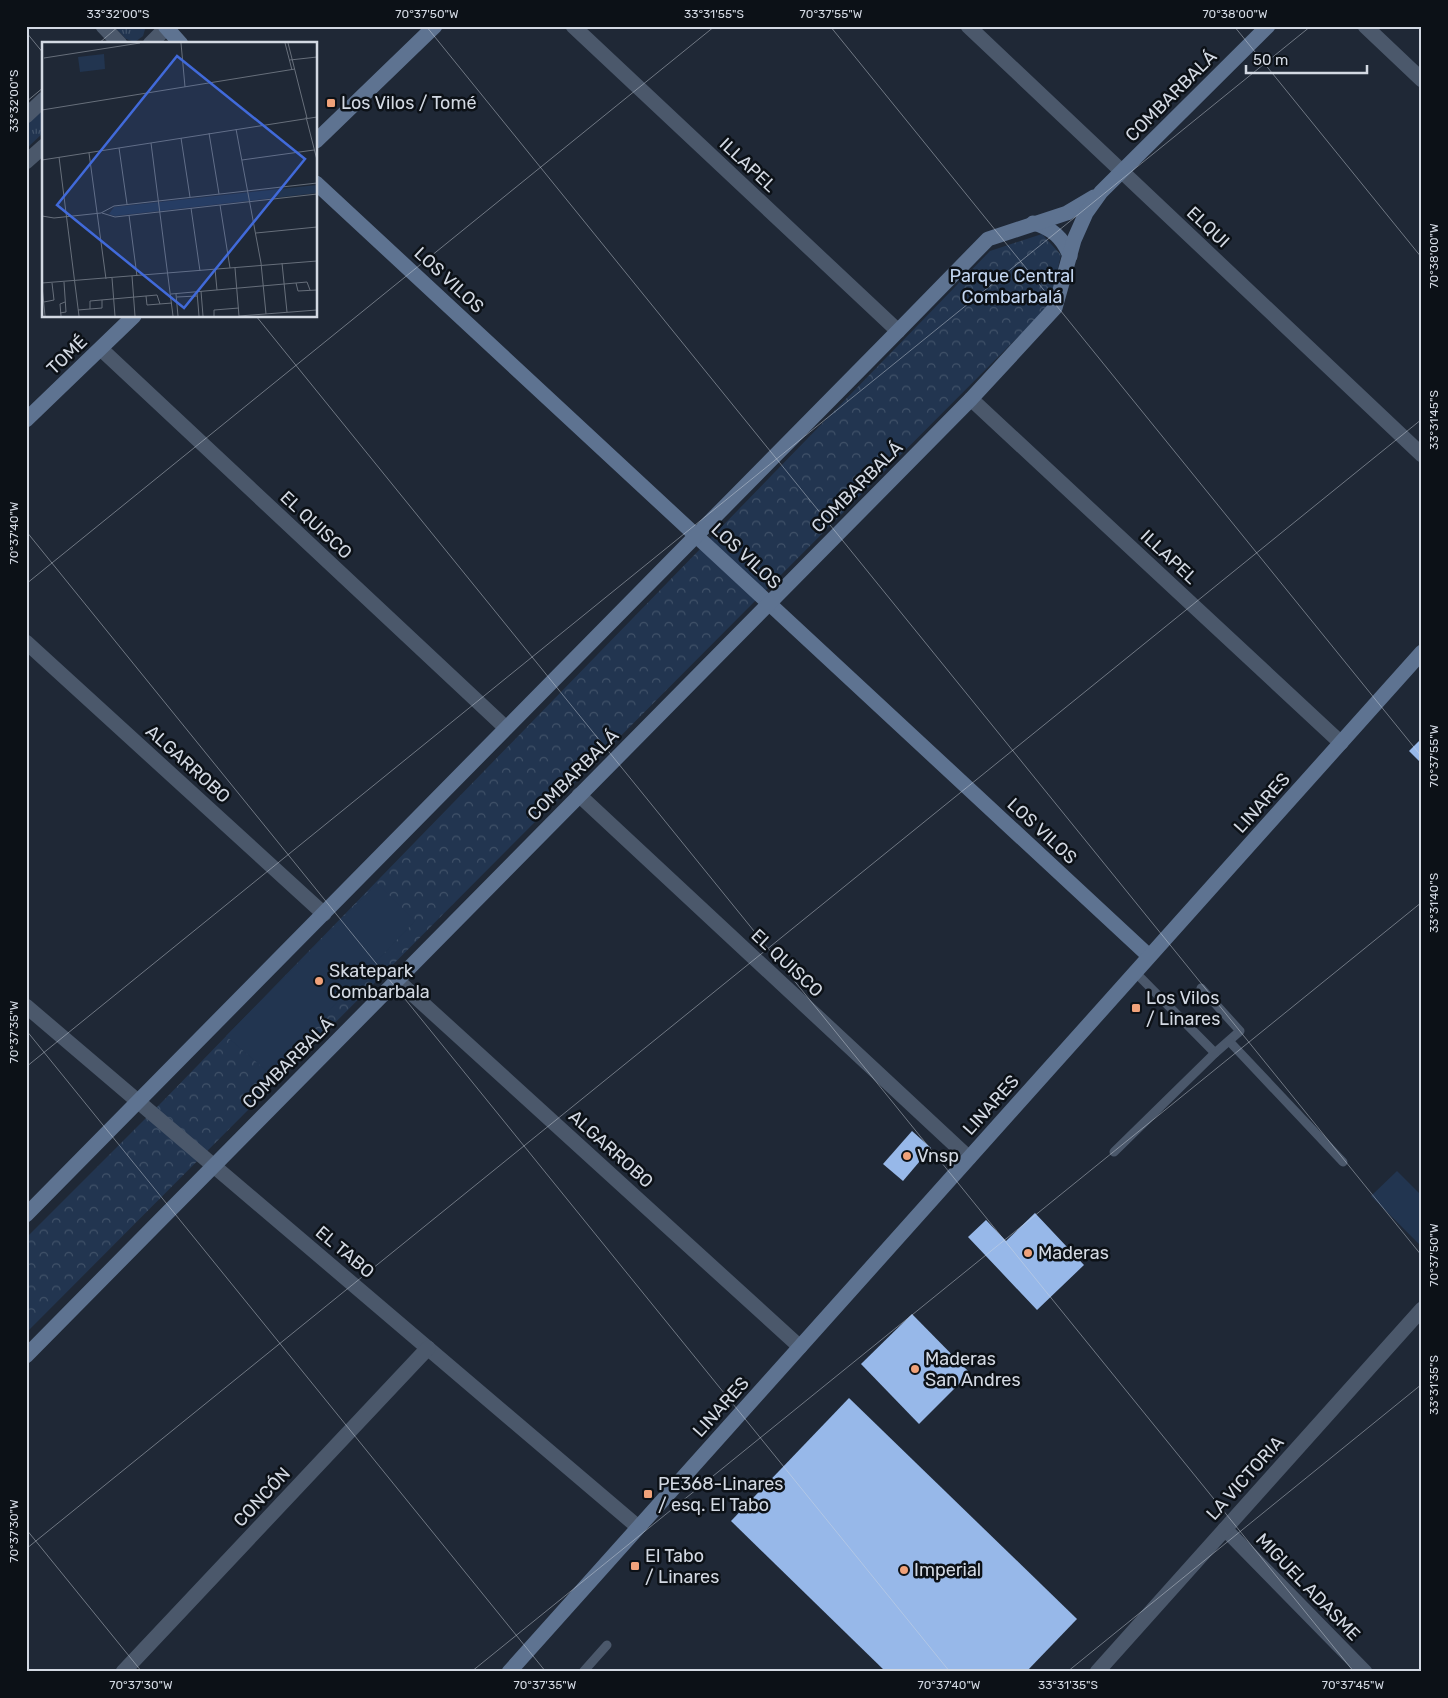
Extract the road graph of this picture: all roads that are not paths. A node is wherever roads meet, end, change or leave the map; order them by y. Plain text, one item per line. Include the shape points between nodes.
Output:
1 (435, 26) edge
2 (573, 26) edge
3 (968, 26) edge
4 (1268, 26) edge
5 (1365, 26) edge
6 (166, 27) edge
7 (152, 42) edge
8 (180, 42) edge
9 (1422, 80) edge
10 (42, 101) edge
11 (26, 116) edge
12 (318, 139) edge
13 (42, 148) edge
14 (26, 162) edge
15 (1122, 172) junction
16 (318, 185) edge
17 (1101, 192) junction
18 (1033, 223) junction
19 (1070, 256) junction
20 (132, 318) edge
21 (898, 331) junction
22 (101, 348) junction
23 (971, 399) junction
24 (26, 420) edge
25 (1422, 455) edge
26 (696, 536) junction
27 (769, 603) junction
28 (26, 642) edge
29 (1422, 652) edge
30 (506, 728) junction
31 (1341, 743) junction
32 (579, 795) junction
33 (324, 914) junction
34 (1150, 956) junction
35 (1135, 972) junction
36 (397, 980) junction
37 (1201, 988) dead end
38 (26, 1006) edge
39 (1229, 1041) junction
40 (1215, 1053) junction
41 (138, 1102) junction
42 (1114, 1152) dead end
43 (969, 1158) junction
44 (1343, 1162) dead end
45 (214, 1165) junction
46 (26, 1215) edge
47 (1422, 1309) edge
48 (800, 1347) junction
49 (428, 1348) junction
50 (26, 1356) edge
51 (638, 1527) junction
52 (1225, 1529) junction
53 (607, 1645) dead end
54 (123, 1672) edge
55 (509, 1672) edge
56 (582, 1672) edge
57 (1097, 1672) edge
58 (1364, 1672) edge

1 - 12 main road
2 - 21 street, ILLAPEL
3 - 15 street, ELQUI
4 - 15 main road, COMBARBALÁ
5 - 9 street
6 - 7 street
6 - 8 main road
10 - 11 street
13 - 14 street
15 - 17 main road, COMBARBALÁ
15 - 25 street, ELQUI
16 - 26 main road, LOS VILOS
17 - 18 main road, COMBARBALÁ via 1067,213
17 - 19 main road, COMBARBALÁ via 1080,224
18 - 19 main road via 1058,235
18 - 21 main road, COMBARBALÁ via 997,234 980,246
19 - 23 main road, COMBARBALÁ via 1055,308
20 - 22 main road, TOMÉ
21 - 26 main road, COMBARBALÁ
22 - 24 main road, TOMÉ
22 - 30 street, EL QUISCO
23 - 27 main road, COMBARBALÁ
23 - 31 street, ILLAPEL
26 - 27 main road, LOS VILOS
26 - 30 main road, COMBARBALÁ
27 - 32 main road, COMBARBALÁ
27 - 34 main road, LOS VILOS
28 - 33 street, ALGARROBO
29 - 31 main road, LINARES
30 - 33 main road, COMBARBALÁ
31 - 34 main road, LINARES
32 - 36 main road, COMBARBALÁ
32 - 43 street, EL QUISCO
33 - 41 main road, COMBARBALÁ
34 - 35 main road, LINARES
35 - 40 lane
35 - 43 main road, LINARES
36 - 45 main road, COMBARBALÁ
36 - 48 street, ALGARROBO
37 - 39 lane via 1240,1031
38 - 41 street, EL TABO
39 - 40 lane
39 - 44 lane
40 - 42 lane
41 - 45 street, EL TABO
41 - 46 main road, COMBARBALÁ
43 - 48 main road, LINARES
45 - 49 street, EL TABO
45 - 50 main road, COMBARBALÁ
47 - 52 street, LA VICTORIA
48 - 51 main road, LINARES
49 - 51 street, EL TABO
49 - 54 street, CONCÓN
51 - 55 main road, LINARES
52 - 57 street, LA VICTORIA
52 - 58 street, MIGUEL ADASME
53 - 56 lane

